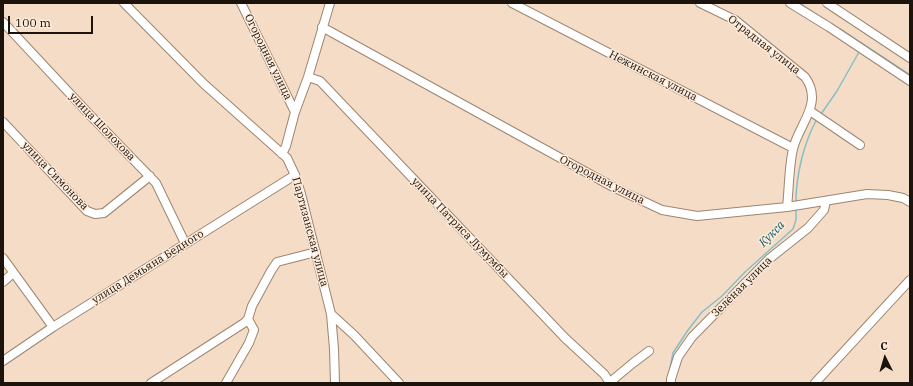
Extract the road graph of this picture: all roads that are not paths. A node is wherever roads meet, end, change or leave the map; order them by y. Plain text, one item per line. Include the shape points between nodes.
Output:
1 (124, 3) edge
2 (241, 3) edge
3 (330, 3) edge
4 (512, 3) edge
5 (700, 3) edge
6 (790, 3) edge
7 (827, 3) edge
8 (3, 22) edge
9 (322, 28) junction
10 (910, 58) edge
11 (308, 77) junction
12 (910, 81) edge
13 (295, 112) junction
14 (816, 115) junction
15 (3, 122) edge
16 (860, 145) dead end
17 (793, 148) junction
18 (282, 154) junction
19 (295, 175) junction
20 (150, 176) junction
21 (826, 201) junction
22 (910, 202) edge
23 (789, 207) junction
24 (185, 243) junction
25 (316, 252) junction
26 (3, 258) edge
27 (13, 273) junction
28 (910, 280) edge
29 (3, 282) edge
30 (331, 314) junction
31 (248, 319) junction
32 (53, 328) junction
33 (649, 351) dead end
34 (3, 361) edge
35 (151, 383) edge
36 (226, 383) edge
37 (335, 383) edge
38 (399, 383) edge
39 (610, 383) edge
40 (671, 383) edge
41 (816, 383) edge

1 - 18 street, Партизанская улица via 204,84
2 - 13 street, Огородная улица
3 - 9 street
4 - 17 street, Нежинская улица
5 - 14 street, Отрадная улица via 735,20 805,77 810,85
6 - 12 street
7 - 10 street
8 - 20 street, улица Шолохова
9 - 11 street
9 - 23 street, Огородная улица via 615,188 662,210 697,216
11 - 13 street
11 - 39 street, улица Патриса Лумумбы via 320,81
13 - 18 street
14 - 16 street
14 - 17 street
15 - 20 street, улица Симонова via 87,210 95,214 104,213
17 - 23 street
18 - 19 street, Партизанская улица via 287,158
19 - 24 street, улица Демьяна Бедного
19 - 25 street, Партизанская улица
20 - 24 street, улица Шолохова via 156,183
21 - 22 street, Огородная улица via 867,194 888,195
21 - 23 street, Огородная улица
21 - 40 street, Зелёная улица via 824,210 808,228 769,258 692,337 678,358
24 - 32 street, улица Демьяна Бедного
25 - 30 street, Партизанская улица
25 - 31 street via 277,262 252,306
26 - 27 street
27 - 29 street
27 - 32 street
28 - 41 street
30 - 37 street, Партизанская улица
30 - 38 street
31 - 35 street
31 - 36 street via 254,330
32 - 34 street, улица Демьяна Бедного
33 - 39 street

